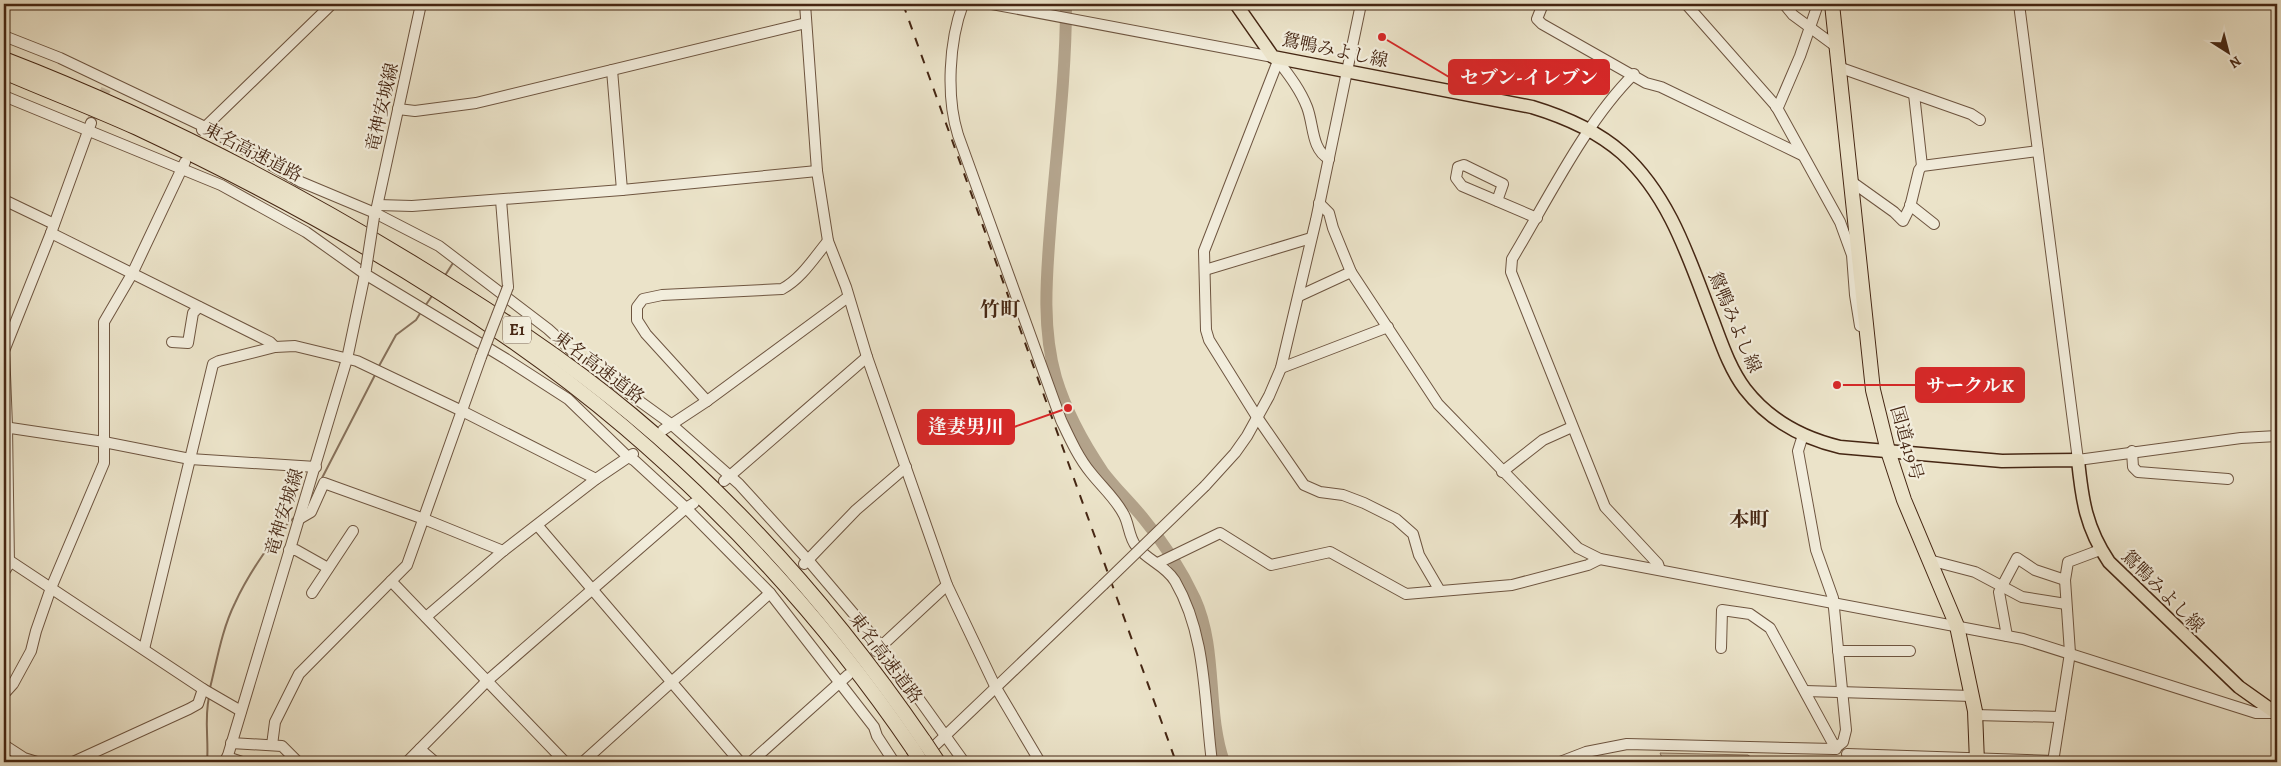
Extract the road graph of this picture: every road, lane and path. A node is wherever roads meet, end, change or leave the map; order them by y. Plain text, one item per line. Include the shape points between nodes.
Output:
1 (332, 4) edge
2 (422, 4) edge
3 (805, 4) edge
4 (963, 4) edge
5 (992, 4) edge
6 (1236, 4) edge
7 (1361, 4) edge
8 (1544, 4) edge
9 (1686, 4) edge
10 (1784, 4) edge
11 (1818, 4) edge
12 (1832, 4) edge
13 (2019, 4) edge
14 (806, 23) junction
15 (1810, 27) junction
16 (4, 36) edge
17 (1838, 48) junction
18 (4, 58) edge
19 (1276, 59) junction
20 (1841, 68) junction
21 (612, 70) junction
22 (1346, 71) junction
23 (4, 72) edge
24 (1634, 74) junction
25 (1914, 94) junction
26 (4, 96) edge
27 (1776, 107) junction
28 (398, 108) junction
29 (1980, 120) dead end
30 (90, 126) junction
31 (203, 129) junction
32 (1590, 130) junction
33 (2038, 151) junction
34 (1802, 155) junction
35 (1329, 159) junction
36 (183, 166) junction
37 (1922, 166) junction
38 (817, 171) junction
39 (1852, 182) junction
40 (622, 190) junction
41 (4, 200) edge
42 (501, 200) junction
43 (1497, 201) junction
44 (1319, 203) junction
45 (1910, 205) junction
46 (376, 212) junction
47 (1537, 218) junction
48 (1316, 220) junction
49 (1934, 224) dead end
50 (52, 228) junction
51 (1332, 228) junction
52 (1311, 238) junction
53 (828, 241) junction
54 (1205, 270) junction
55 (365, 271) junction
56 (1351, 272) junction
57 (132, 274) junction
58 (847, 292) junction
59 (1299, 296) junction
60 (199, 307) junction
61 (1388, 327) junction
62 (172, 342) dead end
63 (275, 347) junction
64 (1868, 348) junction
65 (4, 350) edge
66 (867, 357) junction
67 (347, 359) junction
68 (1281, 368) junction
69 (707, 401) junction
70 (462, 411) junction
71 (1257, 417) junction
72 (6, 426) edge
73 (667, 427) junction
74 (1572, 427) junction
75 (1803, 435) junction
76 (2277, 436) edge
77 (104, 442) junction
78 (1888, 451) junction
79 (2132, 451) junction
80 (631, 455) junction
81 (190, 460) junction
82 (2078, 460) junction
83 (316, 467) junction
84 (906, 467) junction
85 (1502, 472) junction
86 (727, 478) junction
87 (2228, 479) dead end
88 (596, 480) junction
89 (690, 506) junction
90 (299, 519) junction
91 (424, 519) junction
92 (538, 526) junction
93 (353, 531) dead end
94 (289, 550) junction
95 (2100, 550) junction
96 (503, 551) junction
97 (6, 559) edge
98 (1600, 559) junction
99 (1929, 560) junction
100 (1162, 561) junction
101 (806, 562) junction
102 (328, 568) junction
103 (1660, 570) junction
104 (4, 572) edge
105 (2064, 580) junction
106 (392, 581) junction
107 (947, 585) junction
108 (2002, 586) junction
109 (51, 588) junction
110 (593, 588) junction
111 (1440, 591) junction
112 (770, 592) junction
113 (312, 593) dead end
114 (1833, 602) junction
115 (2066, 604) junction
116 (426, 617) junction
117 (1957, 626) junction
118 (2007, 636) junction
119 (879, 648) junction
120 (1721, 648) dead end
121 (144, 649) junction
122 (1838, 651) junction
123 (1910, 651) dead end
124 (2070, 653) junction
125 (844, 679) junction
126 (487, 681) junction
127 (671, 682) junction
128 (995, 686) junction
129 (203, 689) junction
130 (1805, 691) junction
131 (1842, 692) junction
132 (4, 694) edge
133 (1972, 696) junction
134 (241, 710) junction
135 (2276, 713) edge
136 (1975, 715) junction
137 (2060, 717) junction
138 (943, 736) junction
139 (231, 743) junction
140 (272, 744) junction
141 (4, 745) edge
142 (420, 749) junction
143 (918, 751) edge
144 (1843, 753) edge
145 (90, 758) edge
146 (226, 760) edge
147 (1977, 760) edge
148 (36, 762) edge
149 (73, 762) edge
150 (242, 762) edge
151 (298, 762) edge
152 (407, 762) edge
153 (435, 762) edge
154 (565, 762) edge
155 (583, 762) edge
156 (740, 762) edge
157 (751, 762) edge
158 (894, 762) edge
159 (921, 762) edge
160 (938, 762) edge
161 (964, 762) edge
162 (1040, 762) edge
163 (1212, 762) edge
164 (1560, 762) edge
165 (2053, 762) edge

1 - 31 street
2 - 28 street, 竜神安城線
3 - 14 street
4 - 100 street via 953,36 950,106 958,135 1072,444 1124,514 1136,546 1148,559
5 - 19 street
6 - 19 main road, 鴛鴨みよし線
7 - 22 street
8 - 24 street via 1539,21
9 - 27 street
10 - 15 street
11 - 15 street
12 - 17 highway, 国道419号
13 - 33 street
14 - 21 street
14 - 38 street
15 - 17 street
15 - 27 street
16 - 31 street via 60,58 108,86
17 - 20 highway, 国道419号
18 - 143 highway, 東名高速道路 / E1 via 140,117 325,210 447,284 549,352 632,415 748,522 844,632
19 - 22 main road, 鴛鴨みよし線
19 - 35 street via 1307,108 1318,150
19 - 54 street via 1204,250
20 - 25 street
20 - 39 highway, 国道419号
21 - 28 street via 458,106 414,111
21 - 40 street
22 - 32 main road, 鴛鴨みよし線 via 1532,107
22 - 35 street
23 - 143 highway, 東名高速道路 / E1 via 143,131 316,219 440,294 540,362 622,425 736,532 833,641
24 - 32 street via 1619,88
24 - 34 street via 1646,83 1661,87
25 - 29 street
25 - 37 street
26 - 30 street
27 - 34 street
28 - 46 street, 竜神安城線
30 - 36 street
30 - 50 street
31 - 46 street via 301,182
32 - 47 street
32 - 75 main road, 鴛鴨みよし線 via 1629,161 1655,191 1680,234 1730,366 1744,388 1767,413
33 - 37 street
33 - 82 street
34 - 64 street via 1840,222 1850,248 1858,313
35 - 44 street
36 - 55 street via 306,232
36 - 57 street
37 - 45 street
38 - 40 street
38 - 53 street
39 - 45 street via 1903,221
39 - 64 highway, 国道419号
40 - 42 street
41 - 50 street
42 - 46 street via 412,206
42 - 70 street, bridge via 508,288
43 - 43 street via 1462,186 1456,178 1458,167 1464,165 1503,184
43 - 47 street
44 - 48 street
44 - 51 street via 1329,213
45 - 49 street
46 - 55 street, 竜神安城線, bridge
46 - 73 street via 439,246 548,329
47 - 74 street via 1512,259 1510,272
48 - 51 street
48 - 52 street
50 - 57 street
50 - 65 street
51 - 56 street
52 - 54 street
52 - 59 street
53 - 58 street
53 - 69 street via 803,272 782,290 662,295 642,299 636,307 637,320
54 - 71 street via 1208,340
55 - 67 street, 竜神安城線
55 - 80 street via 568,399
56 - 59 street
56 - 61 street
57 - 60 street
57 - 77 street via 104,322
58 - 66 street
58 - 69 street
59 - 68 street
60 - 62 street via 193,313 188,343
60 - 63 street
61 - 68 street
61 - 85 street via 1438,404
63 - 67 street via 295,346
63 - 81 street via 213,364
64 - 78 highway, 国道419号 via 1873,390
65 - 72 street
66 - 84 street
66 - 86 street
67 - 70 street
67 - 83 street, 竜神安城線
68 - 71 street
69 - 73 street
70 - 88 street
70 - 91 street
71 - 111 street via 1304,485 1364,502 1396,519 1413,534 1419,555
71 - 128 street, bridge via 1235,453 1205,486
72 - 77 street
72 - 97 street
73 - 86 street
74 - 85 street via 1543,440
74 - 103 street via 1608,512 1658,564
75 - 78 main road, 鴛鴨みよし線 via 1840,447
75 - 114 street via 1798,451 1816,550
76 - 79 street
77 - 81 street
77 - 109 street via 104,463
78 - 82 main road, 鴛鴨みよし線 via 2002,461
78 - 99 highway, 国道419号
79 - 82 street
79 - 87 street via 2133,467 2138,472
80 - 88 street
80 - 89 street
81 - 83 street
81 - 121 street
82 - 95 main road, 鴛鴨みよし線 via 2086,516
83 - 90 street, 竜神安城線
84 - 101 street via 856,510
84 - 107 street
85 - 98 street via 1578,548
86 - 101 street
88 - 92 street
89 - 110 street
89 - 112 street
90 - 91 street via 311,512 324,483
90 - 94 street, 竜神安城線
91 - 96 street
91 - 106 street via 407,565
92 - 96 street
92 - 110 street
93 - 102 street
94 - 102 street via 296,550
94 - 134 street, 竜神安城線
95 - 105 street via 2068,562
95 - 135 main road, 鴛鴨みよし線 via 2124,580 2196,649 2239,687
96 - 116 street
97 - 104 street via 9,564
97 - 109 street
98 - 103 street
98 - 111 street via 1512,585
99 - 108 street via 1975,572
99 - 117 highway, 国道419号
100 - 111 street via 1220,533 1271,565 1330,552 1406,594
100 - 163 street via 1182,594 1196,633
101 - 119 street
102 - 113 street
103 - 114 street
105 - 108 street via 2036,570 2018,558
105 - 115 street
106 - 116 street
106 - 140 street via 298,674 275,722
107 - 119 street
107 - 128 street
108 - 115 street via 2022,597
108 - 118 street via 1999,592
109 - 121 street
109 - 132 street via 31,651 14,684
110 - 126 street
110 - 127 street
112 - 125 street
112 - 127 street
114 - 117 street
114 - 122 street
115 - 124 street
116 - 126 street
117 - 118 street
117 - 133 highway, 国道419号
118 - 124 street
119 - 138 street
120 - 130 street via 1722,610 1750,614 1770,628
121 - 129 street
122 - 123 street
122 - 131 street
124 - 135 street via 2256,713
124 - 137 street
125 - 157 street
125 - 158 street
126 - 142 street
126 - 154 street
127 - 155 street
127 - 156 street
128 - 138 street
128 - 162 street
129 - 134 street
129 - 145 street via 198,704 189,710
130 - 131 street
130 - 144 street
131 - 133 street
131 - 144 street via 1846,734
133 - 136 highway, 国道419号
134 - 139 street, 竜神安城線
136 - 137 street
136 - 147 highway, 国道419号
137 - 165 street
138 - 143 street
138 - 161 street
139 - 140 street
139 - 146 street, 竜神安城線
140 - 151 street via 282,746
141 - 148 street
142 - 152 street
142 - 153 street
143 - 159 highway, 東名高速道路 / E1, bridge
143 - 160 highway, 東名高速道路 / E1, bridge
144 - 147 street
144 - 164 street via 1627,744 1586,752
145 - 149 street
146 - 150 street
147 - 165 street

